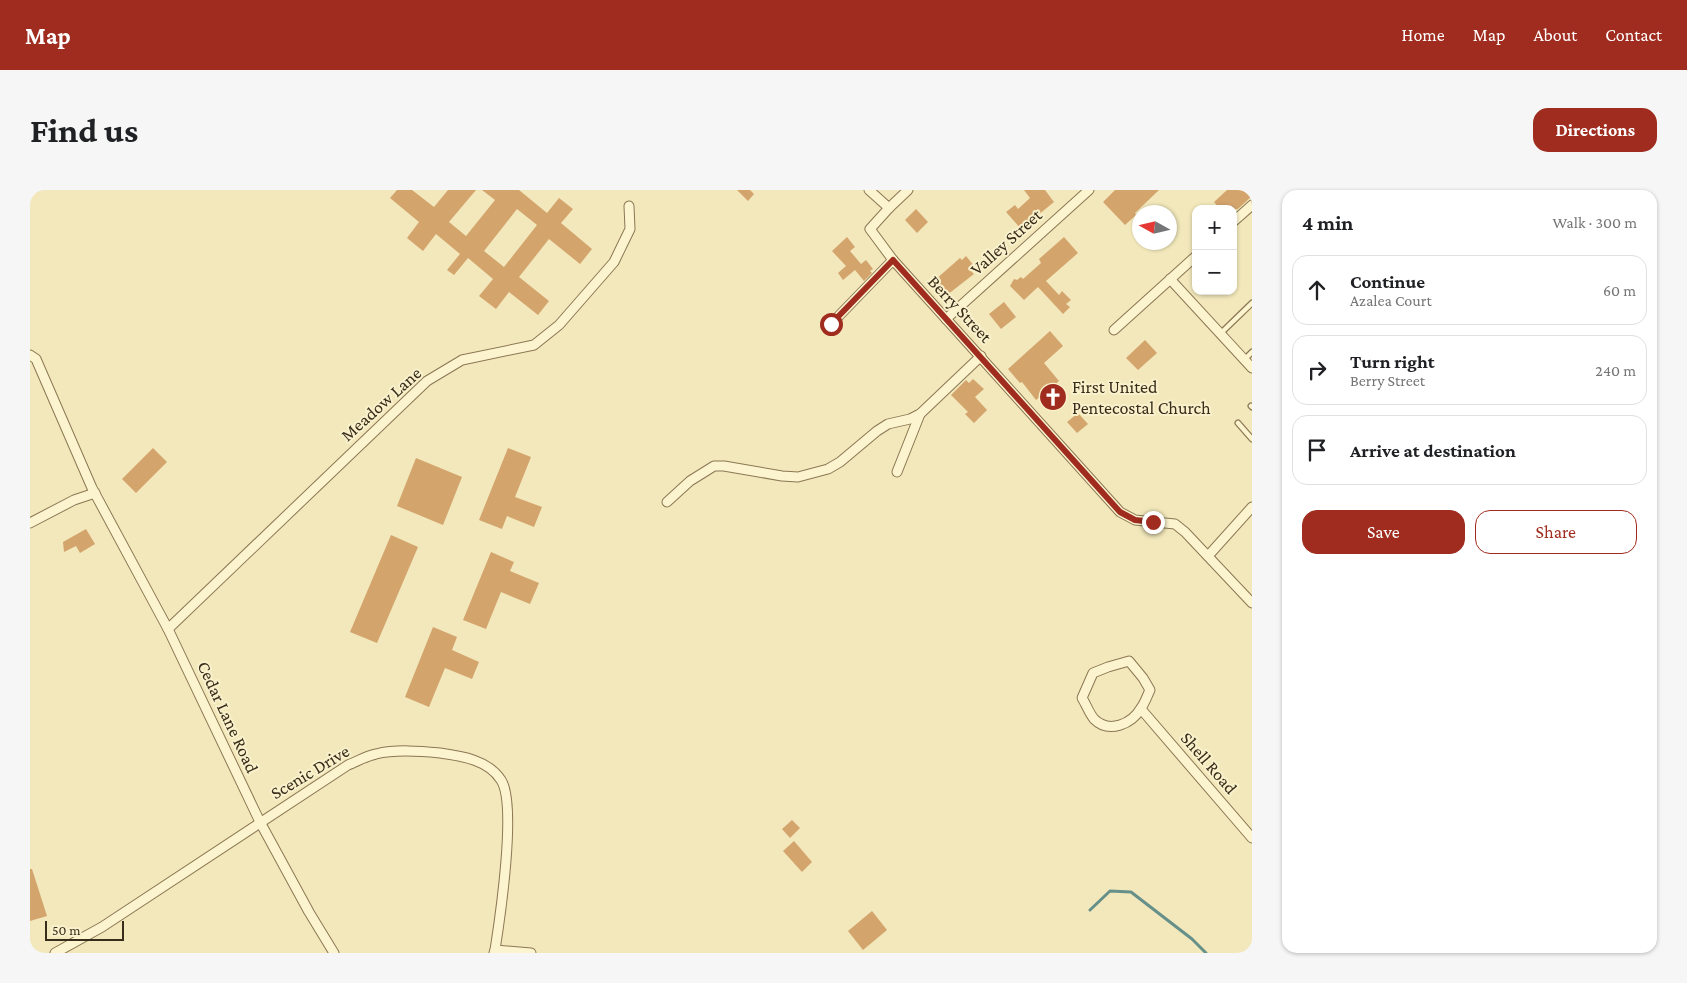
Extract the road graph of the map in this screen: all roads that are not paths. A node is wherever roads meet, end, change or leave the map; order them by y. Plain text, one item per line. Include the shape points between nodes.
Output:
1 (869, 190) edge
2 (908, 190) edge
3 (1089, 190) edge
4 (1252, 205) edge
5 (629, 206) dead end
6 (889, 208) junction
7 (1237, 218) edge
8 (893, 260) junction
9 (1192, 260) edge
10 (1170, 279) junction
11 (1252, 303) edge
12 (946, 319) junction
13 (831, 324) dead end
14 (1114, 330) dead end
15 (1220, 334) junction
16 (1252, 352) edge
17 (30, 355) edge
18 (981, 356) junction
19 (1244, 360) junction
20 (1252, 368) edge
21 (920, 414) junction
22 (1238, 423) dead end
23 (1252, 439) edge
24 (897, 472) dead end
25 (95, 493) junction
26 (667, 502) dead end
27 (1252, 507) edge
28 (30, 523) edge
29 (1208, 556) junction
30 (1252, 603) edge
31 (168, 628) junction
32 (1141, 709) junction
33 (260, 822) junction
34 (1252, 838) edge
35 (495, 951) edge
36 (56, 953) edge
37 (334, 953) edge
38 (531, 953) edge

1 - 6 street
2 - 6 street
3 - 12 street, Valley Street
4 - 7 street
5 - 31 street, Meadow Lane via 630,229 614,262 559,325 534,345 462,360 428,381
6 - 8 street, Berry Street via 870,229
8 - 12 street, Berry Street
8 - 13 street
9 - 10 street
10 - 14 street
10 - 15 street
11 - 15 lane
12 - 18 street, Berry Street
15 - 19 street
16 - 19 lane
17 - 25 street, Cedar Lane Road via 36,359
18 - 21 street
18 - 29 street, Berry Street via 1120,512 1135,520 1175,524
19 - 20 street
21 - 24 street
21 - 26 street via 888,424 828,469 798,477 714,466 690,481
22 - 23 lane
25 - 28 street
25 - 31 street, Cedar Lane Road
27 - 29 street
29 - 30 street, Berry Street
31 - 33 street, Cedar Lane Road
32 - 32 street via 1150,690 1129,661 1093,673 1082,698 1095,719 1110,727 1120,726
32 - 34 street, Shell Road
33 - 35 street, Scenic Drive via 348,765 375,754 401,751 464,756 492,770 502,782 508,805 503,896
33 - 36 street, Scenic Drive
33 - 37 street, Cedar Lane Road
35 - 38 street

